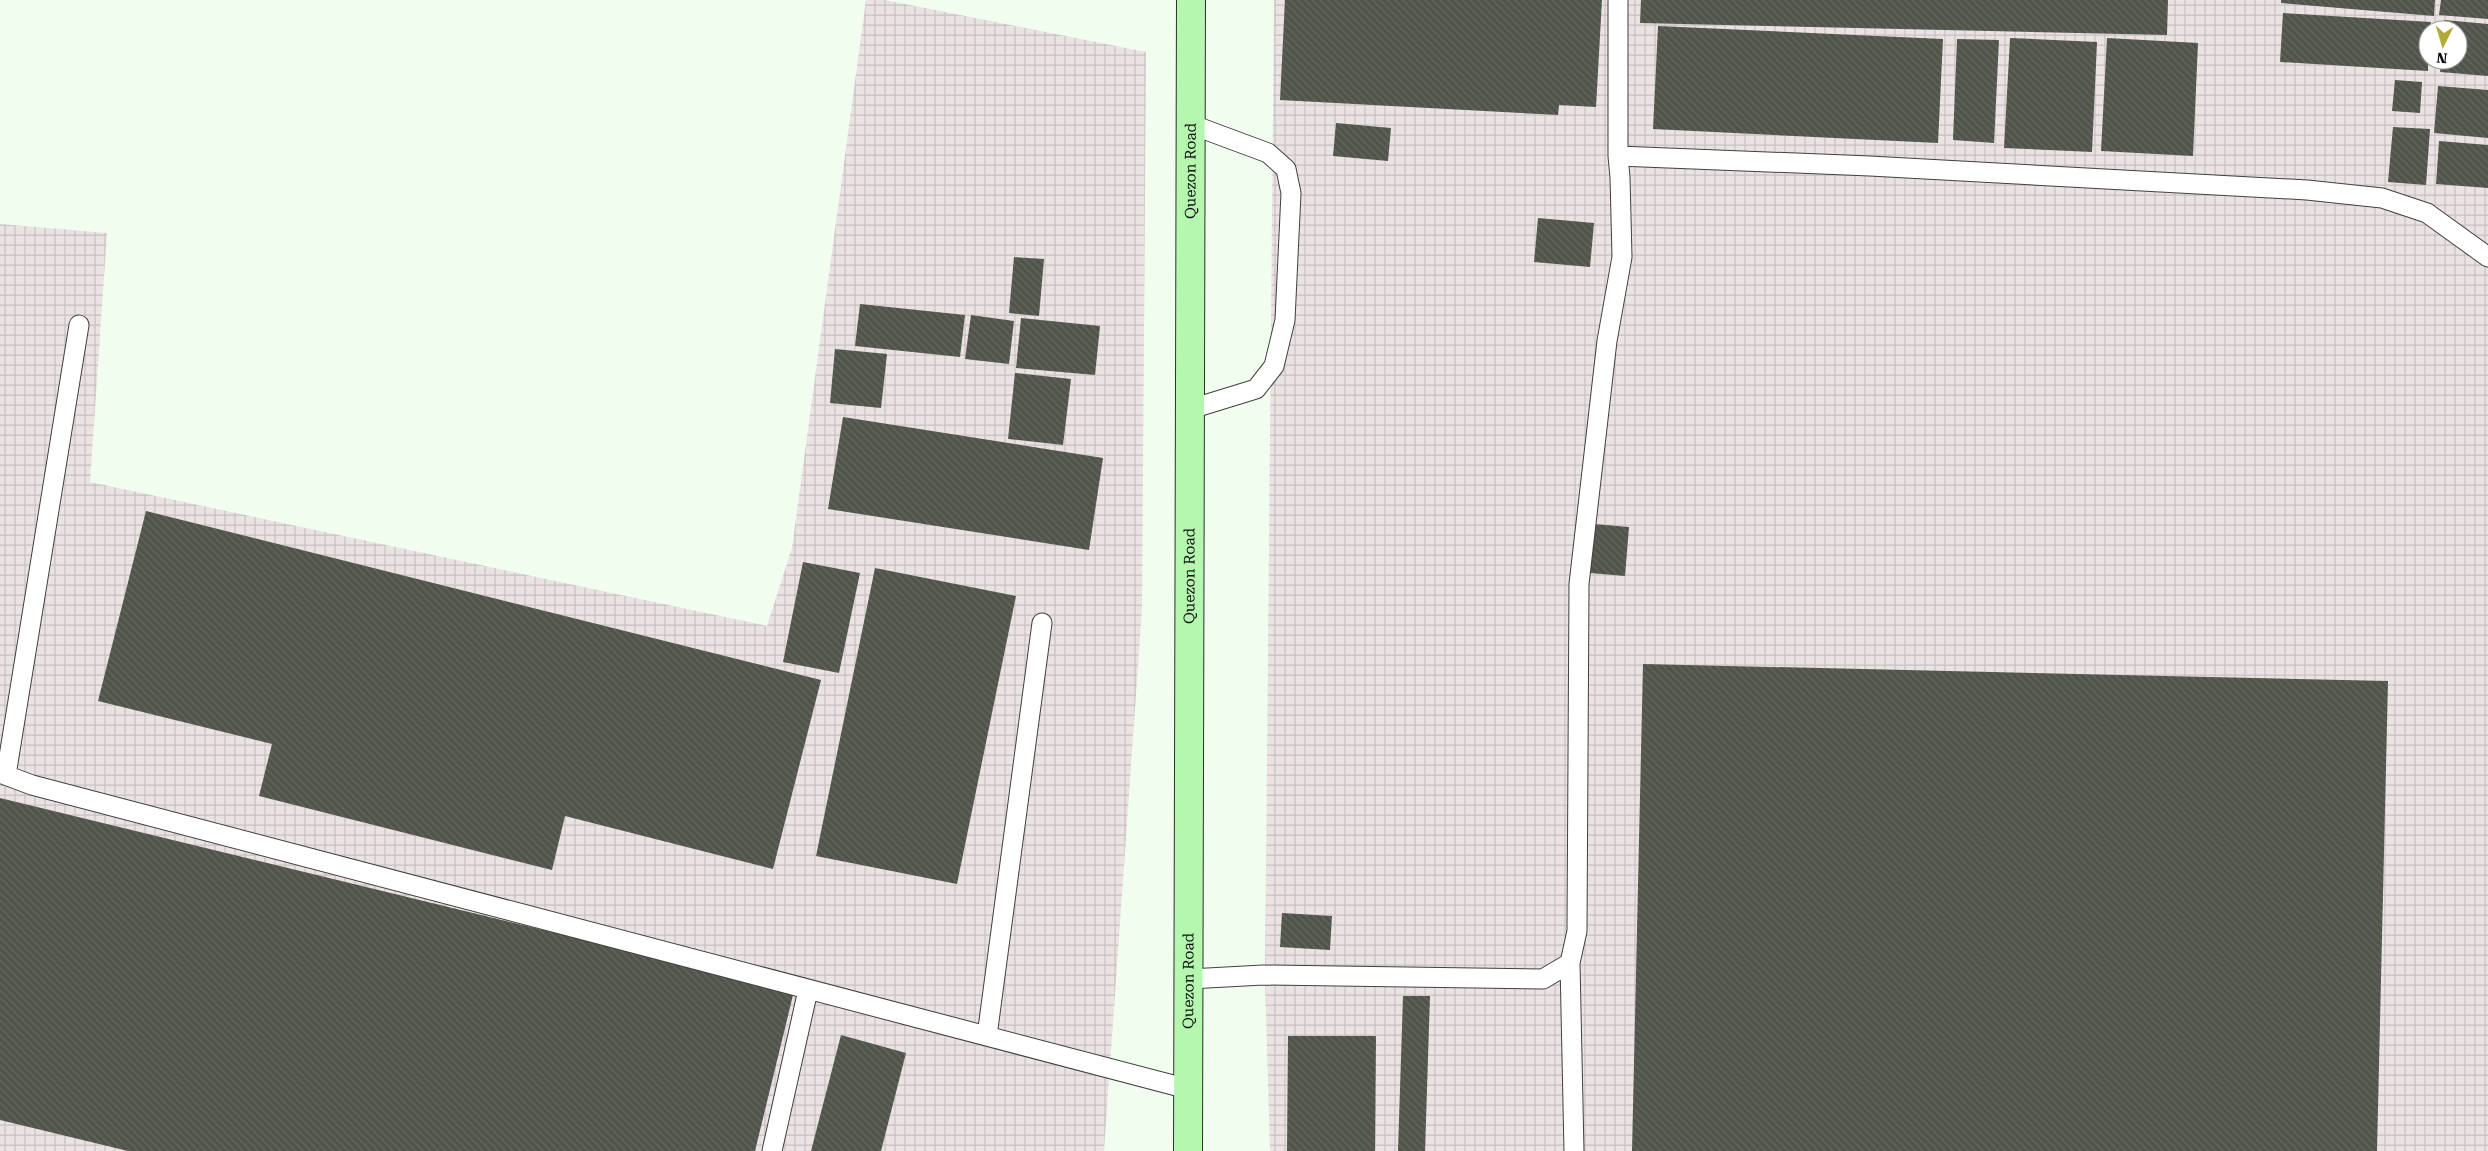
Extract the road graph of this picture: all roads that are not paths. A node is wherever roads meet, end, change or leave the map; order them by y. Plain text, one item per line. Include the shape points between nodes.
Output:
1 (1191, 0) edge
2 (1618, 0) edge
3 (1190, 124) junction
4 (1618, 156) junction
5 (2488, 257) edge
6 (79, 325) dead end
7 (1191, 409) junction
8 (1042, 623) dead end
9 (3, 774) edge
10 (1570, 963) junction
11 (1189, 979) junction
12 (808, 990) junction
13 (987, 1036) junction
14 (1188, 1089) junction
15 (772, 1151) edge
16 (1188, 1151) edge
17 (1574, 1151) edge

1 - 3 main road, Quezon Road
2 - 4 lane
3 - 7 main road, Quezon Road
3 - 7 lane via 1268,153 1286,169 1291,194 1285,320 1274,366 1256,389
4 - 5 lane via 1870,166 2306,190 2382,198 2427,213
4 - 10 lane via 1622,257 1607,342 1579,584 1576,931
6 - 9 lane
7 - 11 main road, Quezon Road
8 - 13 lane
9 - 12 lane via 32,785
10 - 11 lane via 1543,978 1263,975
10 - 17 lane
11 - 14 main road, Quezon Road
12 - 13 lane
12 - 15 lane
13 - 14 lane
14 - 16 main road, Quezon Road

